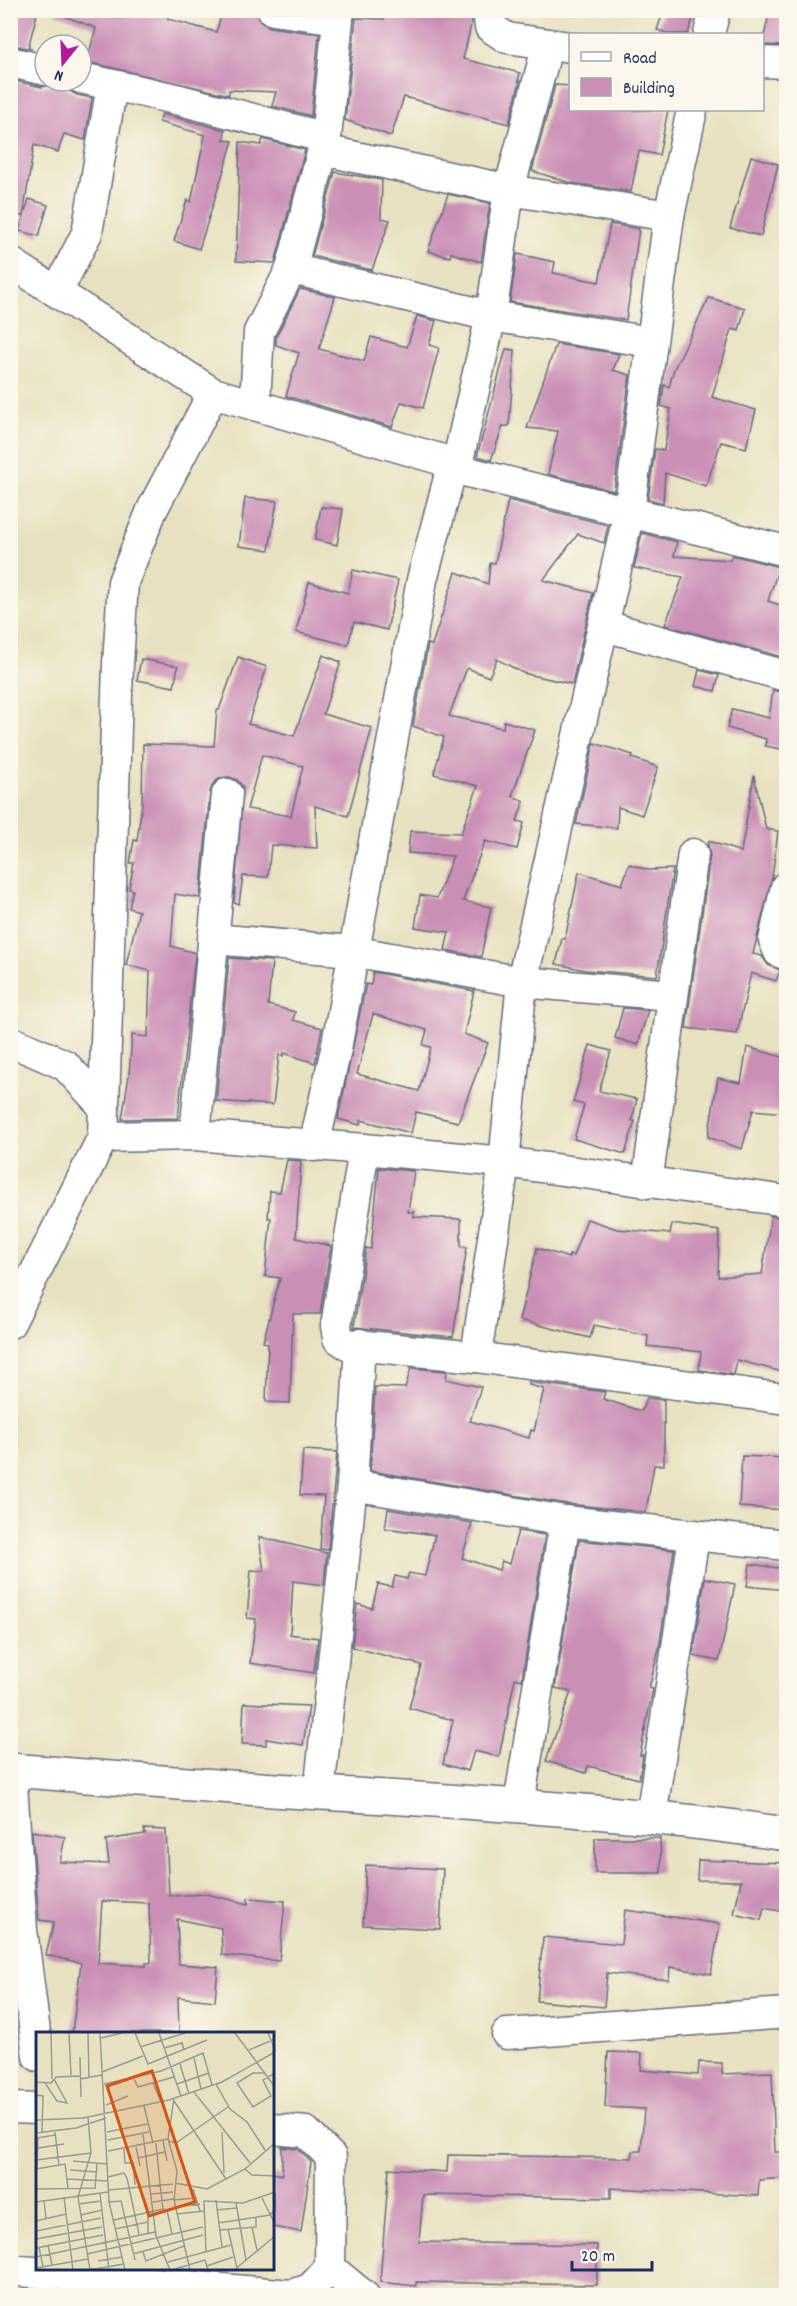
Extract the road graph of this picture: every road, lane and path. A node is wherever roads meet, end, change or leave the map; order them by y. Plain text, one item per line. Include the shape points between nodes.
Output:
1 (273, 10) edge
2 (488, 10) edge
3 (715, 10) edge
4 (338, 15) edge
5 (709, 33) edge
6 (559, 45) edge
7 (10, 62) edge
8 (764, 62) edge
9 (786, 63) edge
10 (33, 67) edge
11 (93, 81) edge
12 (112, 85) junction
13 (692, 111) edge
14 (325, 144) junction
15 (509, 190) junction
16 (669, 216) junction
17 (10, 262) edge
18 (291, 269) junction
19 (57, 292) junction
20 (491, 316) junction
21 (651, 342) junction
22 (213, 393) junction
23 (255, 403) junction
24 (455, 466) junction
25 (629, 512) junction
26 (786, 551) edge
27 (605, 626) junction
28 (786, 676) edge
29 (227, 794) dead end
30 (693, 854) dead end
31 (786, 887) edge
32 (213, 939) junction
33 (352, 951) junction
34 (786, 954) edge
35 (522, 982) junction
36 (671, 995) junction
37 (10, 1041) edge
38 (105, 1107) junction
39 (195, 1135) junction
40 (103, 1137) junction
41 (314, 1146) junction
42 (364, 1149) junction
43 (504, 1162) junction
44 (647, 1183) junction
45 (786, 1201) edge
46 (10, 1323) edge
47 (360, 1344) junction
48 (476, 1357) junction
49 (786, 1400) edge
50 (352, 1485) junction
51 (565, 1521) junction
52 (694, 1536) junction
53 (786, 1545) edge
54 (11, 1770) edge
55 (318, 1793) junction
56 (519, 1804) junction
57 (651, 1817) junction
58 (786, 1834) edge
59 (786, 2013) edge
60 (507, 2034) dead end
61 (36, 2040) edge
62 (10, 2108) edge
63 (36, 2109) edge
64 (274, 2129) edge
65 (330, 2268) junction
66 (10, 2270) edge
67 (249, 2293) edge
68 (364, 2295) edge

1 - 4 street
2 - 6 street via 490,27 507,38
3 - 5 street
4 - 14 street
6 - 15 street
7 - 10 street
8 - 9 street
11 - 12 street
12 - 14 street
12 - 19 street via 87,233
13 - 16 street
14 - 15 street
14 - 18 street
15 - 16 street
15 - 20 street
16 - 21 street
17 - 19 street
18 - 20 street
18 - 23 street via 259,332
19 - 22 street
20 - 21 street
20 - 24 street
21 - 25 street
22 - 23 street
22 - 38 street via 152,510 123,582
23 - 24 street
24 - 25 street
24 - 33 street via 422,580
25 - 26 street
25 - 27 street
27 - 28 street
27 - 35 street
29 - 32 street
30 - 36 street
31 - 34 street via 774,940 778,952
32 - 33 street
32 - 39 street
33 - 35 street
33 - 41 street via 336,1049
35 - 36 street
35 - 43 street
36 - 44 street
37 - 38 street via 65,1065
38 - 40 street
39 - 40 street
39 - 41 street
40 - 46 street
41 - 42 street
42 - 43 street
42 - 47 street via 336,1326 338,1338 347,1344
43 - 44 street
43 - 48 street
44 - 45 street
47 - 48 street
47 - 50 street
48 - 49 street
50 - 51 street
50 - 55 street
51 - 52 street
51 - 56 street
52 - 53 street
52 - 57 street
54 - 55 street
54 - 61 street via 22,1930
55 - 56 street
56 - 57 street
57 - 58 street
59 - 60 street
62 - 63 street
64 - 65 street via 306,2132 332,2157
65 - 67 street via 310,2289 290,2295
65 - 68 street
66 - 67 street

